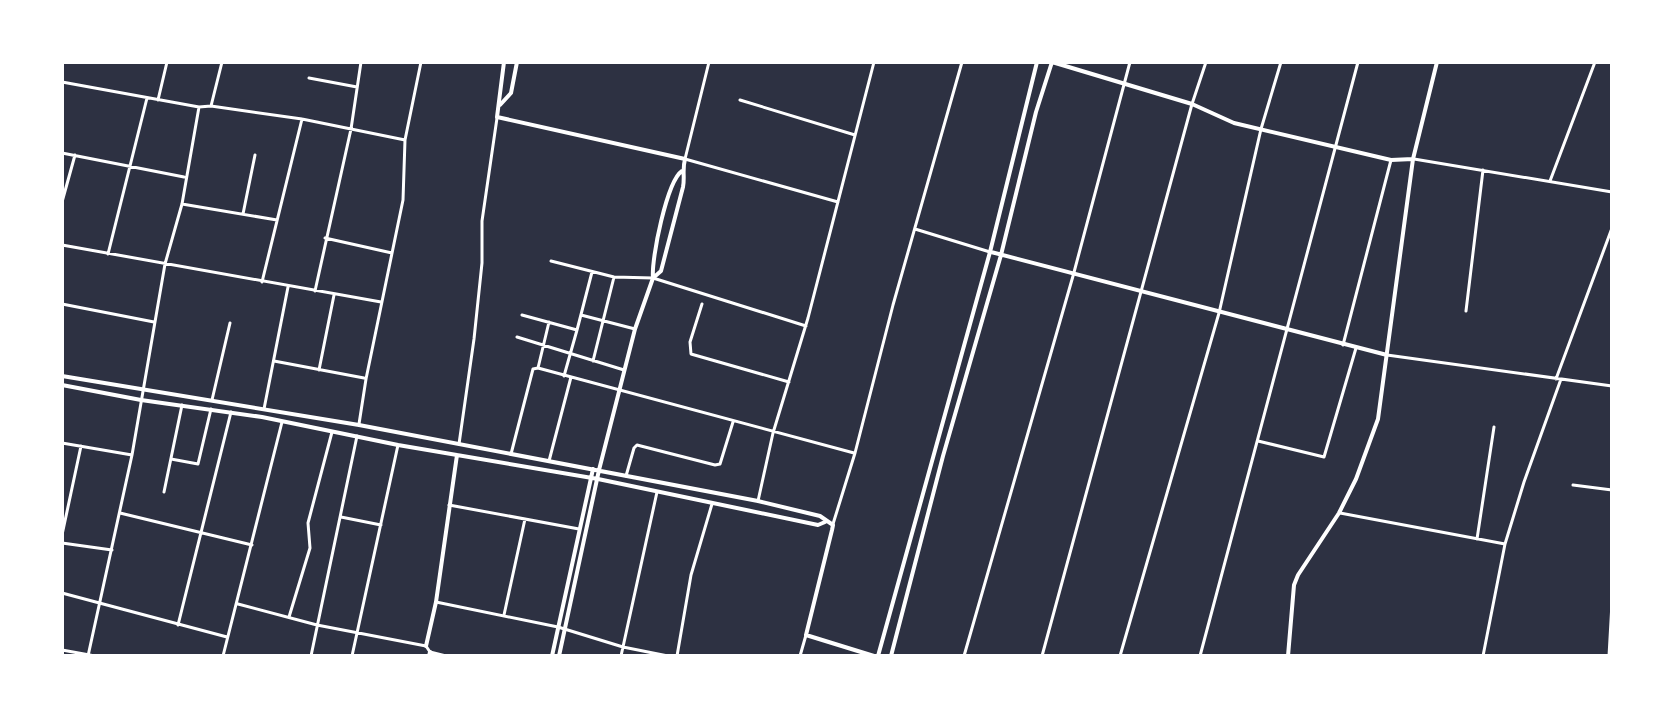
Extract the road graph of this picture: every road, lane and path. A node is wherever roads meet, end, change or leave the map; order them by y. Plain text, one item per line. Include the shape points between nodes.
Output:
1 (167, 62) edge
2 (222, 62) edge
3 (361, 62) edge
4 (421, 62) edge
5 (504, 62) edge
6 (517, 62) edge
7 (709, 62) edge
8 (874, 62) edge
9 (962, 62) edge
10 (1035, 62) edge
11 (1052, 62) edge
12 (1130, 62) edge
13 (1206, 62) edge
14 (1281, 62) edge
15 (1358, 62) edge
16 (1437, 62) edge
17 (1595, 62) edge
18 (309, 78) dead end
19 (62, 82) edge
20 (1124, 84) junction
21 (357, 87) junction
22 (147, 98) junction
23 (158, 100) junction
24 (740, 100) dead end
25 (1192, 104) junction
26 (500, 105) junction
27 (211, 106) junction
28 (199, 107) junction
29 (497, 117) junction
30 (302, 119) junction
31 (351, 129) junction
32 (1261, 129) junction
33 (855, 135) junction
34 (405, 140) junction
35 (1334, 146) junction
36 (62, 153) edge
37 (75, 155) junction
38 (255, 155) dead end
39 (685, 159) junction
40 (1413, 159) junction
41 (1391, 160) junction
42 (130, 166) junction
43 (682, 170) junction
44 (1483, 170) junction
45 (186, 177) junction
46 (1550, 181) junction
47 (1612, 192) edge
48 (62, 202) edge
49 (838, 202) junction
50 (182, 204) junction
51 (243, 214) junction
52 (277, 220) junction
53 (1612, 228) edge
54 (915, 229) junction
55 (324, 238) junction
56 (62, 245) edge
57 (990, 252) junction
58 (392, 253) junction
59 (108, 254) junction
60 (1001, 255) junction
61 (551, 261) dead end
62 (165, 264) junction
63 (593, 271) junction
64 (1073, 276) junction
65 (614, 277) junction
66 (653, 278) junction
67 (262, 282) junction
68 (288, 286) junction
69 (315, 291) junction
70 (1142, 293) junction
71 (334, 294) junction
72 (381, 302) junction
73 (62, 304) edge
74 (702, 304) dead end
75 (1466, 311) dead end
76 (1219, 313) junction
77 (522, 315) dead end
78 (581, 315) junction
79 (603, 320) junction
80 (154, 322) junction
81 (549, 322) junction
82 (230, 323) dead end
83 (806, 326) junction
84 (635, 329) junction
85 (577, 330) junction
86 (1287, 331) junction
87 (517, 337) dead end
88 (543, 345) junction
89 (1343, 345) junction
90 (1356, 348) junction
91 (570, 353) junction
92 (1387, 355) junction
93 (274, 361) junction
94 (593, 361) junction
95 (538, 368) junction
96 (319, 370) junction
97 (624, 370) junction
98 (62, 376) edge
99 (564, 376) junction
100 (571, 377) junction
101 (366, 379) junction
102 (1559, 379) junction
103 (789, 382) junction
104 (62, 385) edge
105 (1612, 386) edge
106 (144, 389) junction
107 (619, 391) junction
108 (141, 400) junction
109 (212, 400) junction
110 (182, 405) junction
111 (211, 409) junction
112 (264, 409) junction
113 (231, 412) junction
114 (282, 422) junction
115 (733, 422) junction
116 (359, 425) junction
117 (366, 426) junction
118 (1494, 427) dead end
119 (332, 432) junction
120 (773, 433) junction
121 (357, 436) junction
122 (364, 438) junction
123 (1258, 441) junction
124 (62, 443) edge
125 (459, 444) junction
126 (398, 445) junction
127 (81, 446) junction
128 (855, 453) junction
129 (457, 454) junction
130 (511, 454) junction
131 (132, 455) junction
132 (171, 459) junction
133 (549, 461) junction
134 (596, 470) junction
135 (626, 476) junction
136 (591, 478) junction
137 (598, 479) junction
138 (1573, 485) dead end
139 (1612, 490) edge
140 (657, 491) junction
141 (164, 492) dead end
142 (758, 501) junction
143 (713, 503) junction
144 (449, 505) junction
145 (120, 513) junction
146 (1339, 513) junction
147 (341, 517) junction
148 (525, 519) junction
149 (825, 522) junction
150 (381, 525) junction
151 (833, 525) junction
152 (579, 529) junction
153 (201, 533) junction
154 (62, 535) edge
155 (1477, 539) junction
156 (62, 543) edge
157 (1505, 544) junction
158 (252, 545) junction
159 (112, 550) junction
160 (62, 593) edge
161 (101, 602) junction
162 (436, 602) junction
163 (1612, 603) edge
164 (238, 604) junction
165 (504, 615) junction
166 (289, 617) junction
167 (178, 625) junction
168 (317, 625) junction
169 (558, 627) junction
170 (566, 630) junction
171 (358, 634) junction
172 (806, 635) junction
173 (227, 637) junction
174 (426, 646) junction
175 (623, 647) junction
176 (62, 650) edge
177 (430, 654) edge
178 (88, 655) edge
179 (95, 656) edge
180 (223, 656) edge
181 (311, 656) edge
182 (352, 656) edge
183 (446, 656) edge
184 (552, 656) edge
185 (559, 656) edge
186 (621, 656) edge
187 (668, 656) edge
188 (677, 656) edge
189 (800, 656) edge
190 (876, 656) edge
191 (891, 656) edge
192 (964, 656) edge
193 (1042, 656) edge
194 (1120, 656) edge
195 (1200, 656) edge
196 (1288, 656) edge
197 (1483, 656) edge
198 (1609, 656) edge

1 - 23 street
2 - 27 street
3 - 21 street
4 - 34 street
5 - 26 street
6 - 26 street via 511,93
7 - 39 street
8 - 33 street
9 - 54 street
10 - 57 street
11 - 20 street
11 - 60 street
12 - 20 street
13 - 25 street
14 - 32 street
15 - 35 street
16 - 40 street
17 - 46 street
18 - 21 street
19 - 22 street
20 - 25 street
20 - 64 street
21 - 31 street
22 - 23 street
22 - 42 street
23 - 28 street
24 - 33 street
25 - 32 street
25 - 70 street
26 - 29 street
27 - 28 street
27 - 30 street
28 - 45 street
29 - 39 street
29 - 125 street
30 - 31 street
30 - 52 street
31 - 34 street
31 - 55 street
32 - 35 street
32 - 76 street
33 - 49 street
34 - 58 street via 403,200
35 - 41 street
35 - 86 street
36 - 37 street
37 - 42 street
37 - 48 street
38 - 51 street
39 - 43 street
39 - 49 street
40 - 41 street
40 - 44 street
40 - 92 street
41 - 89 street
42 - 45 street
42 - 59 street
43 - 66 street via 675,175 664,214
43 - 66 street via 679,208 661,271
44 - 46 street
44 - 75 street
45 - 50 street
46 - 47 street
49 - 83 street
50 - 51 street
50 - 62 street
51 - 52 street
52 - 67 street
53 - 102 street
54 - 57 street
54 - 128 street
55 - 58 street
55 - 69 street
56 - 59 street
57 - 60 street
57 - 190 street
58 - 72 street
59 - 62 street
60 - 64 street
60 - 191 street
61 - 63 street
62 - 67 street
62 - 80 street
63 - 65 street
63 - 78 street
64 - 70 street
64 - 192 street
65 - 66 street
65 - 79 street
66 - 83 street
66 - 84 street
67 - 68 street
68 - 69 street
68 - 93 street
69 - 71 street
70 - 76 street
70 - 193 street
71 - 72 street
71 - 96 street
72 - 101 street
73 - 80 street
74 - 103 street via 691,354
76 - 86 street
76 - 194 street
77 - 81 street
78 - 79 street
78 - 85 street
79 - 84 street
79 - 94 street
80 - 106 street
81 - 85 street
81 - 88 street
82 - 109 street
83 - 103 street
84 - 97 street
85 - 91 street
86 - 89 street
86 - 123 street
87 - 88 street
88 - 91 street
88 - 95 street
89 - 90 street
90 - 92 street
90 - 123 street via 1324,457
91 - 94 street
91 - 99 street
92 - 102 street
92 - 146 street via 1370,446
93 - 96 street
93 - 112 street
94 - 97 street
95 - 99 street
95 - 130 street via 533,369
96 - 101 street
97 - 107 street
98 - 106 street
99 - 100 street
100 - 107 street
100 - 133 street
101 - 116 street
102 - 105 street
102 - 157 street
103 - 120 street
104 - 108 street
106 - 108 street
106 - 109 street
107 - 115 street
107 - 134 street
108 - 110 street
108 - 131 street
109 - 112 street
110 - 111 street
110 - 132 street
111 - 113 street
111 - 132 street via 198,464
112 - 116 street
113 - 114 street
113 - 153 street
114 - 119 street
114 - 158 street
115 - 120 street
115 - 135 street via 717,466 637,445
116 - 117 street
117 - 122 street
117 - 125 street
118 - 155 street
119 - 121 street
119 - 166 street via 308,523 310,548
120 - 128 street
120 - 142 street
121 - 122 street
121 - 147 street
122 - 126 street
123 - 195 street
124 - 127 street
125 - 130 street
126 - 129 street
126 - 150 street
127 - 131 street
127 - 154 street
128 - 151 street
129 - 136 street
129 - 144 street
130 - 133 street
131 - 145 street
132 - 141 street
133 - 134 street
134 - 135 street
134 - 136 street
134 - 137 street
135 - 142 street
136 - 137 street
136 - 152 street
137 - 140 street
137 - 170 street
138 - 139 street
140 - 143 street
140 - 175 street
142 - 149 street via 820,516
143 - 149 street via 818,525
143 - 188 street via 691,575
144 - 148 street
144 - 162 street
145 - 153 street
145 - 159 street
146 - 155 street
146 - 196 street via 1294,585
147 - 150 street
147 - 168 street
148 - 152 street
148 - 165 street
149 - 151 street
150 - 171 street
151 - 172 street
152 - 169 street
153 - 158 street
153 - 167 street
155 - 157 street
156 - 159 street
157 - 197 street
158 - 164 street
159 - 161 street
160 - 161 street
161 - 167 street
161 - 178 street
162 - 165 street
162 - 174 street
163 - 198 street
164 - 166 street
164 - 173 street
165 - 169 street
166 - 168 street
167 - 173 street
168 - 171 street
168 - 181 street
169 - 170 street
169 - 184 street
170 - 175 street
170 - 185 street
171 - 174 street
171 - 182 street
172 - 189 street
172 - 190 street
173 - 180 street
174 - 177 street
175 - 186 street
175 - 187 street
176 - 178 street
177 - 183 street
178 - 179 street

